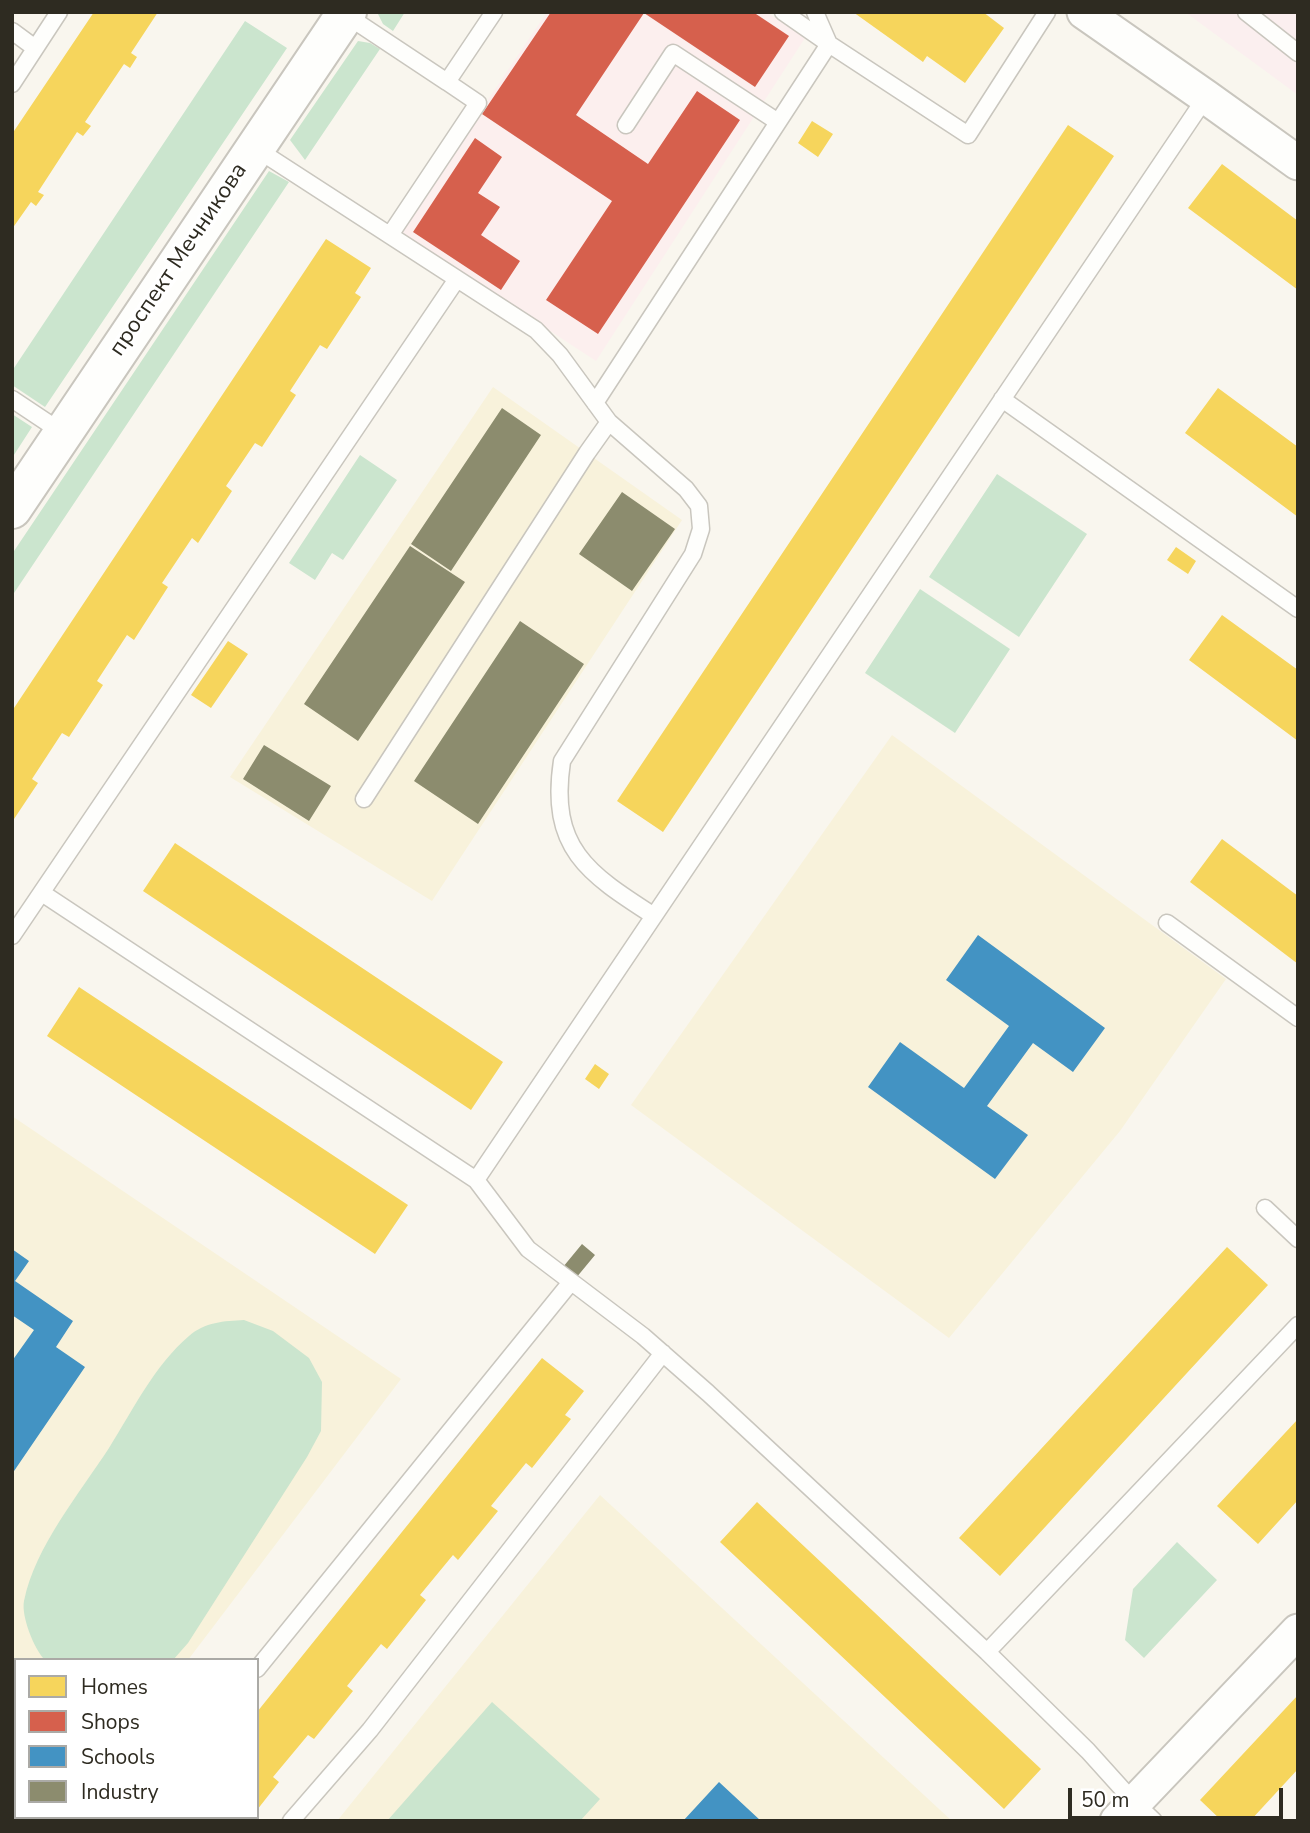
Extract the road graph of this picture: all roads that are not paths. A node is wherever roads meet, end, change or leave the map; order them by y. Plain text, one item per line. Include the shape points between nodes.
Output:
1 (59, 12) edge
2 (494, 12) edge
3 (783, 12) edge
4 (815, 12) edge
5 (1047, 12) edge
6 (1084, 12) edge
7 (1246, 12) edge
8 (346, 13) edge
9 (12, 31) edge
10 (829, 44) junction
11 (35, 48) junction
12 (1298, 53) edge
13 (447, 82) junction
14 (12, 84) edge
15 (1206, 97) junction
16 (778, 122) junction
17 (626, 125) dead end
18 (255, 148) junction
19 (1298, 163) edge
20 (390, 235) junction
21 (457, 279) junction
22 (12, 399) edge
23 (1002, 399) junction
24 (595, 403) junction
25 (609, 422) junction
26 (63, 433) junction
27 (12, 509) edge
28 (1298, 609) edge
29 (364, 799) dead end
30 (42, 893) junction
31 (654, 916) junction
32 (1167, 923) dead end
33 (12, 936) edge
34 (1298, 1018) edge
35 (476, 1180) junction
36 (1265, 1208) dead end
37 (1298, 1239) edge
38 (571, 1282) junction
39 (1298, 1325) edge
40 (663, 1353) junction
41 (1298, 1631) edge
42 (987, 1651) junction
43 (259, 1667) edge
44 (1135, 1815) edge
45 (291, 1821) edge

1 - 11 lane
2 - 13 lane
3 - 10 lane
4 - 10 lane
5 - 10 lane via 968,135
6 - 15 street
7 - 12 lane
8 - 13 lane
8 - 18 street, проспект Мечникова
9 - 11 lane
10 - 16 lane
11 - 14 lane
13 - 20 lane via 478,103
15 - 19 street
15 - 23 lane
16 - 17 lane via 673,54
16 - 24 lane
18 - 20 lane
18 - 26 street, проспект Мечникова
20 - 21 lane
21 - 24 lane via 536,330
21 - 30 lane
22 - 26 lane
23 - 28 lane
23 - 31 lane
24 - 25 lane
25 - 29 lane
25 - 31 lane via 686,489 699,506 701,529 693,554 562,761 558,791 561,822 575,851 605,884
26 - 27 street, проспект Мечникова
30 - 33 lane
30 - 35 lane
31 - 35 lane
32 - 34 lane
35 - 38 lane via 528,1249
36 - 37 lane
38 - 40 lane
38 - 43 lane
39 - 42 lane
40 - 42 lane
40 - 45 lane via 370,1730
41 - 44 street
42 - 44 lane via 1088,1751

